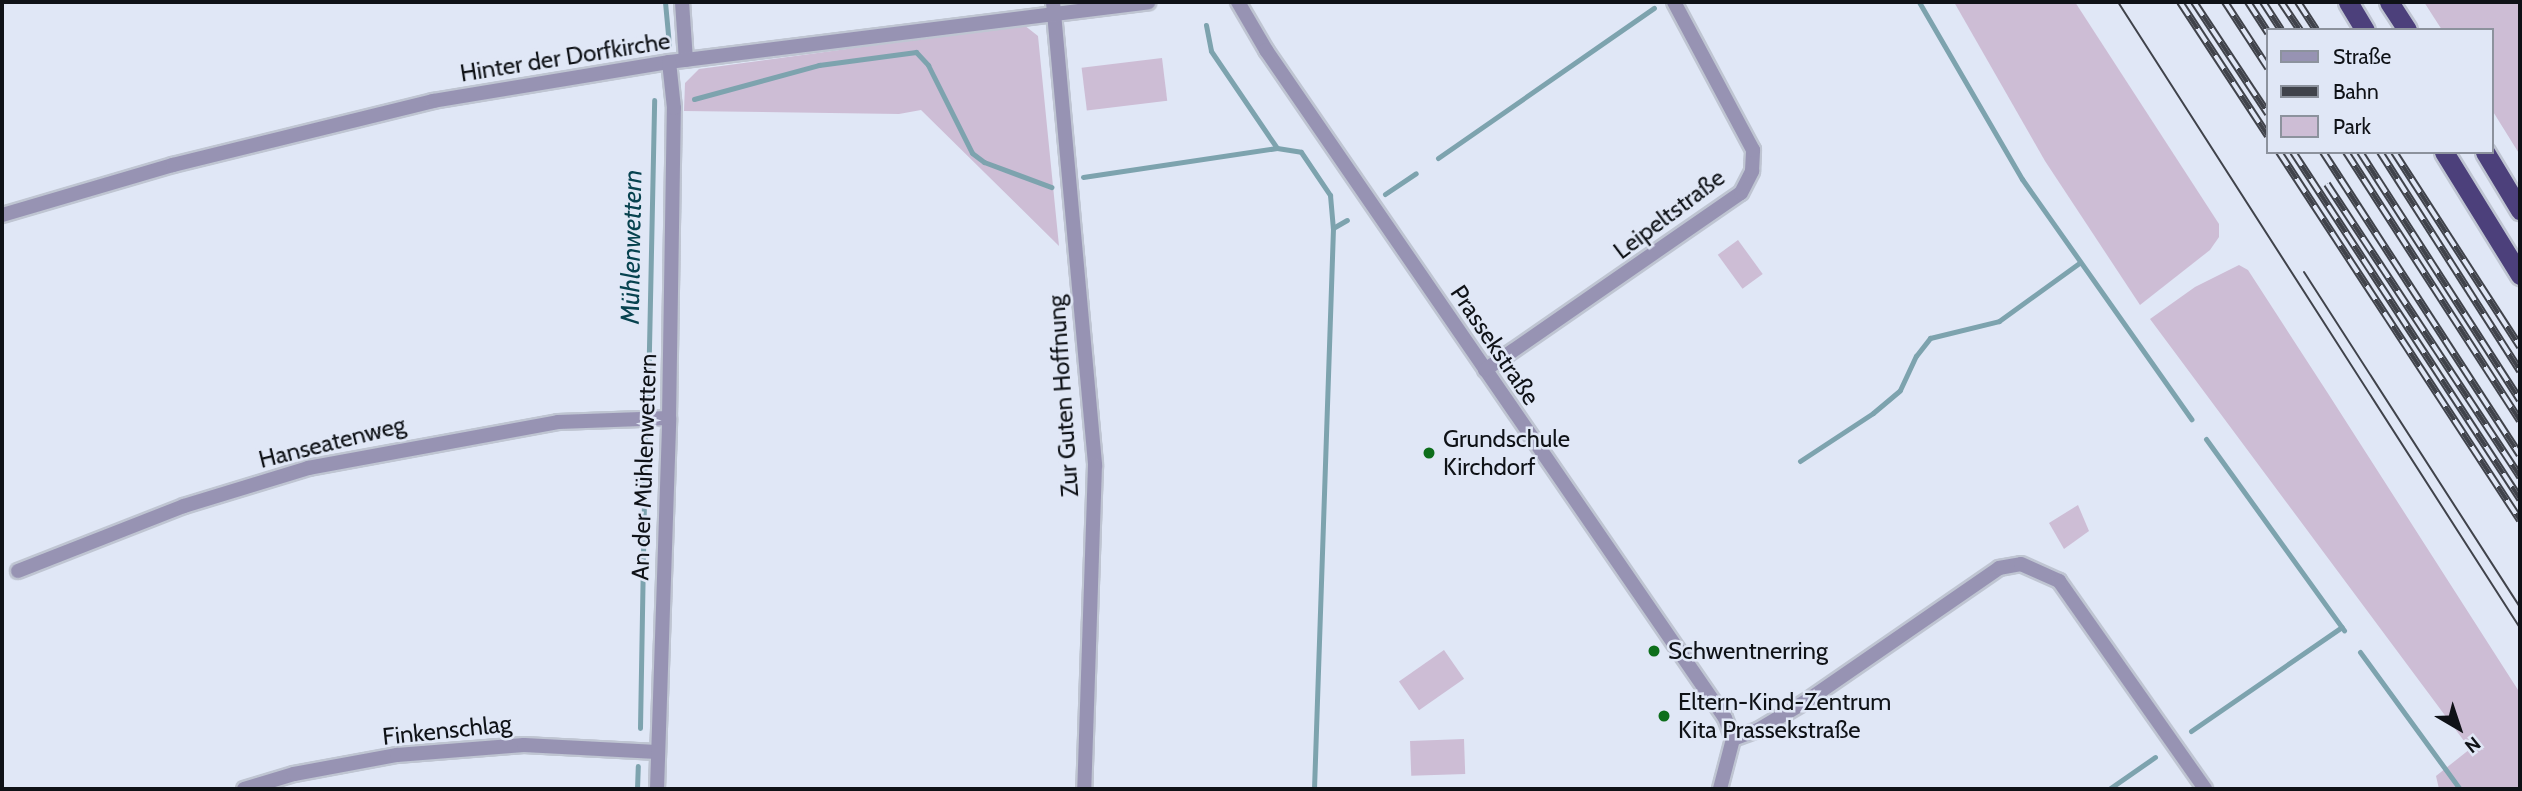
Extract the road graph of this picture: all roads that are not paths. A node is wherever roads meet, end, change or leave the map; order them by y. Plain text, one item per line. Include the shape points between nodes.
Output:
1 (682, 2) edge
2 (1148, 2) edge
3 (1238, 2) edge
4 (1674, 2) edge
5 (2347, 2) edge
6 (2389, 2) edge
7 (1053, 6) edge
8 (2364, 28) edge
9 (2406, 28) edge
10 (686, 60) junction
11 (669, 62) junction
12 (2445, 154) edge
13 (2486, 154) edge
14 (2520, 210) edge
15 (2, 215) edge
16 (2520, 275) edge
17 (1485, 370) junction
18 (669, 418) junction
19 (18, 571) dead end
20 (1732, 738) junction
21 (657, 752) junction
22 (244, 789) edge
23 (656, 789) edge
24 (1084, 789) edge
25 (1720, 789) edge
26 (2205, 789) edge

1 - 10 street
2 - 7 street, Hinter der Dorfkirche
3 - 17 street, Prassekstraße
4 - 17 street, Leipeltstraße via 1754,150 1752,171 1741,192
5 - 8 highway
6 - 9 highway
7 - 10 street, Hinter der Dorfkirche
7 - 24 street, Zur Guten Hoffnung via 1095,466
10 - 11 street, Hinter der Dorfkirche
11 - 15 street, Hinter der Dorfkirche via 433,102 173,164
11 - 18 street, An der Mühlenwettern via 674,108
12 - 16 highway
13 - 14 highway
17 - 20 street, Prassekstraße via 1725,718
18 - 19 street, Hanseatenweg via 558,422 308,468 184,506
18 - 21 street, An der Mühlenwettern
20 - 25 street
20 - 26 street via 1759,730 1805,702 1999,568 2021,564 2059,581
21 - 22 street, Finkenschlag via 524,745 397,755 294,774
21 - 23 street, An der Mühlenwettern

